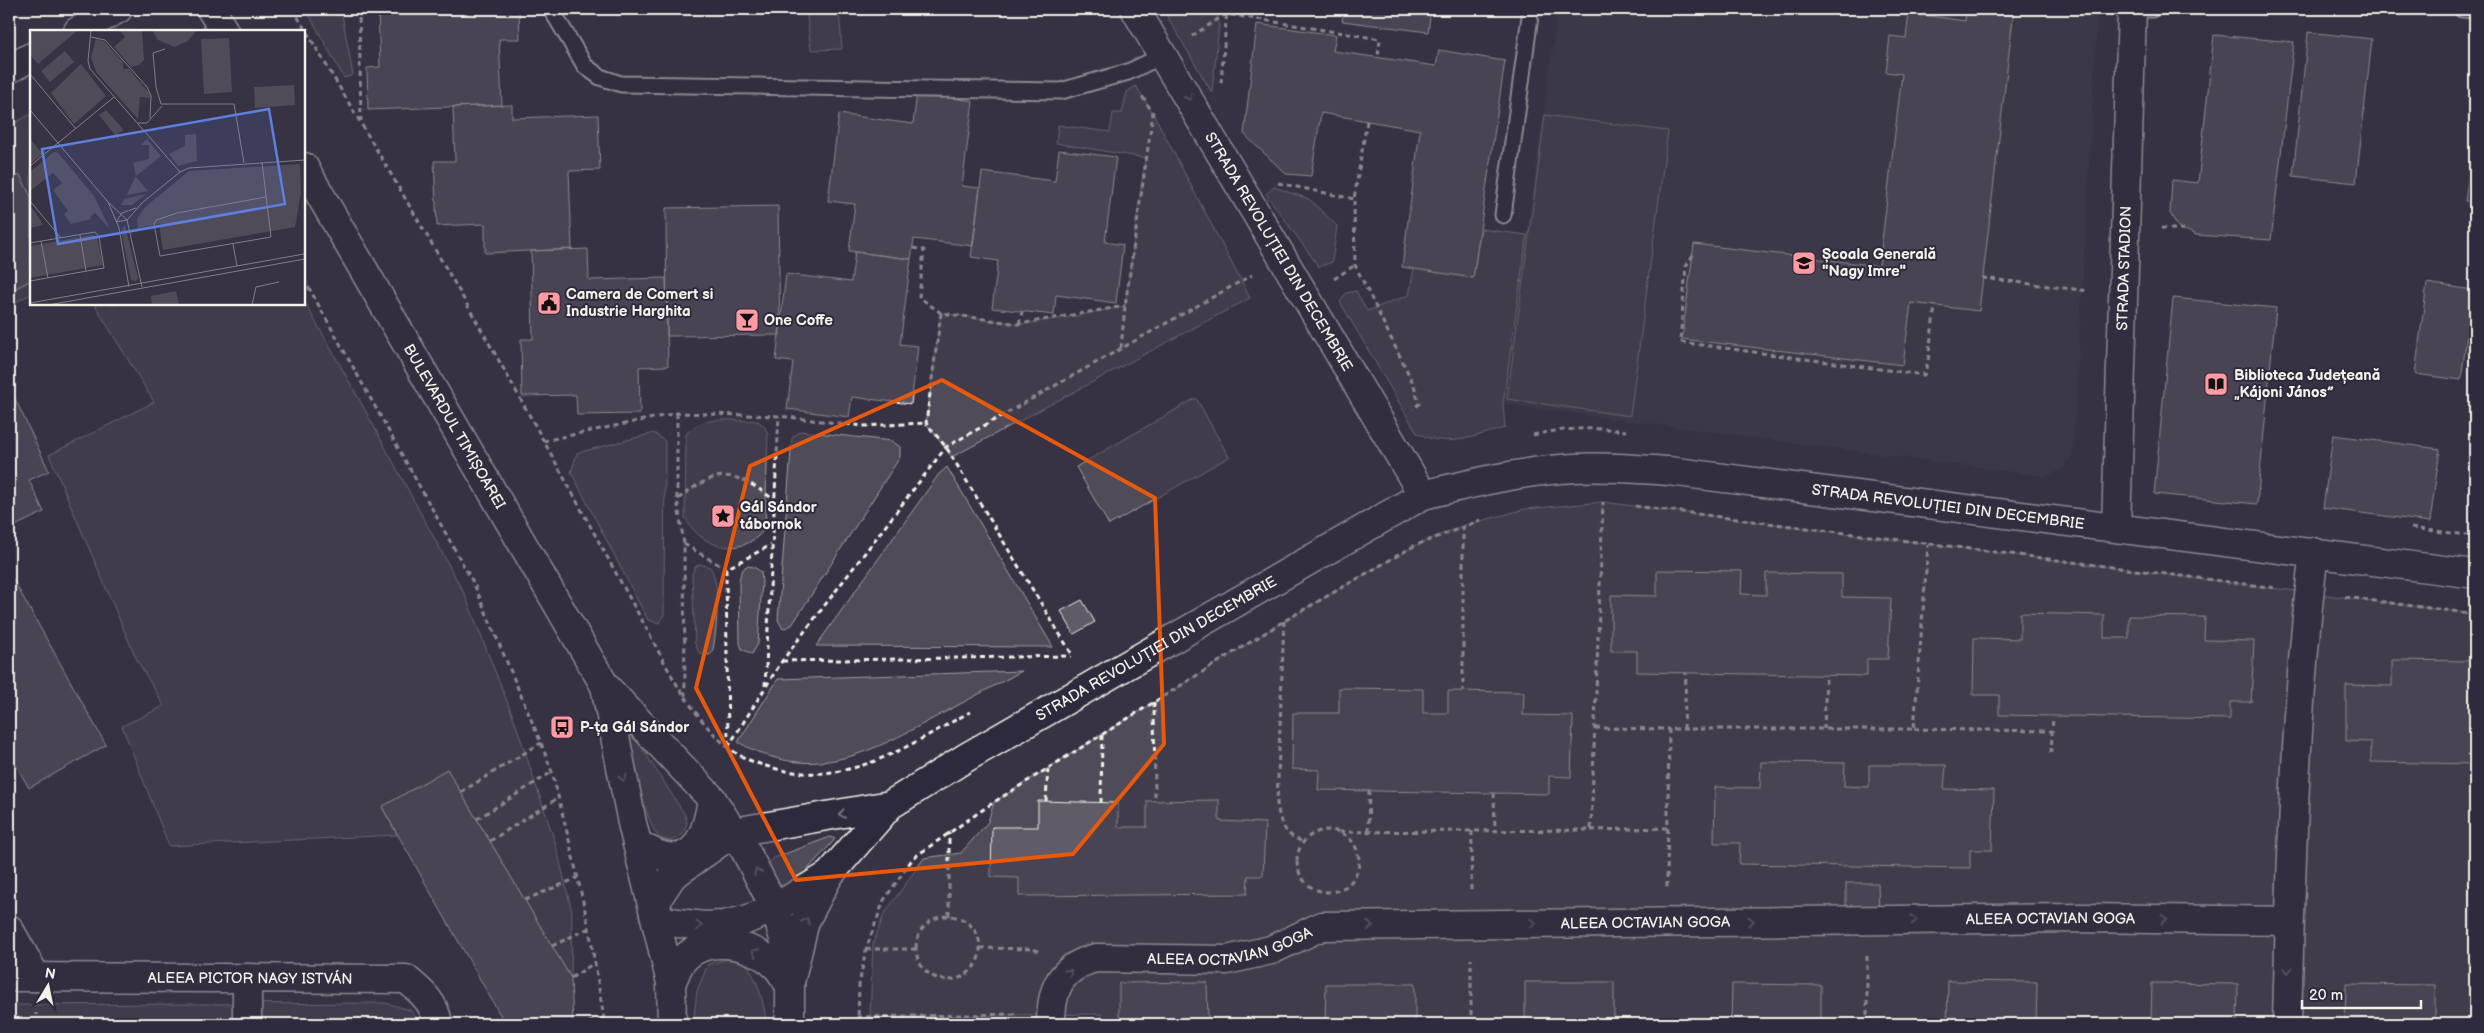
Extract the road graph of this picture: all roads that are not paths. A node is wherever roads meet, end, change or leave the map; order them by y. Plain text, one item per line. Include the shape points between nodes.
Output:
1 (118, 9) edge
2 (211, 9) edge
3 (551, 9) edge
4 (1135, 9) edge
5 (1531, 9) edge
6 (2132, 9) edge
7 (2143, 9) edge
8 (2152, 9) edge
9 (2462, 9) edge
10 (2475, 10) edge
11 (80, 30) edge
12 (223, 30) edge
13 (1164, 55) junction
14 (30, 58) edge
15 (9, 69) edge
16 (305, 168) edge
17 (1503, 215) dead end
18 (1423, 496) junction
19 (2116, 528) junction
20 (2314, 552) junction
21 (2475, 574) edge
22 (605, 686) junction
23 (712, 799) junction
24 (890, 805) junction
25 (734, 832) junction
26 (637, 843) junction
27 (829, 875) junction
28 (775, 908) junction
29 (654, 913) junction
30 (2289, 921) junction
31 (9, 929) edge
32 (9, 977) edge
33 (36, 977) junction
34 (247, 978) junction
35 (671, 983) junction
36 (790, 985) junction
37 (1051, 1019) edge
38 (247, 1024) edge
39 (438, 1024) edge
40 (672, 1024) edge
41 (790, 1024) edge
42 (2287, 1024) edge

1 - 11 street
2 - 12 street
3 - 13 lane via 585,66 600,77 621,84 1061,91 1128,72
4 - 13 street, STRADA REVOLUȚIEI DIN DECEMBRIE
5 - 17 lane
6 - 19 street, STRADA STADION
7 - 8 lane
9 - 10 lane
13 -> 18 street, STRADA REVOLUȚIEI DIN DECEMBRIE
14 - 15 street
16 - 22 street, BULEVARDUL TIMIȘOAREI
18 - 19 street, STRADA REVOLUȚIEI DIN DECEMBRIE via 1525,473 1614,467 1669,471
18 - 24 street, STRADA REVOLUȚIEI DIN DECEMBRIE via 967,757
19 - 20 street, STRADA REVOLUȚIEI DIN DECEMBRIE
20 - 21 street, STRADA REVOLUȚIEI DIN DECEMBRIE
20 - 30 street via 2296,741
22 - 23 street, BULEVARDUL TIMIȘOAREI
22 -> 26 street, BULEVARDUL TIMIȘOAREI
23 - 25 street, BULEVARDUL TIMIȘOAREI
23 - 26 street via 704,835 698,846 688,853 668,858
24 -> 25 street, STRADA REVOLUȚIEI DIN DECEMBRIE
24 - 27 street, STRADA REVOLUȚIEI DIN DECEMBRIE
28 -> 25 street, BULEVARDUL TIMIȘOAREI
25 - 29 street via 672,876
26 - 29 street, BULEVARDUL TIMIȘOAREI
27 - 28 street, STRADA REVOLUȚIEI DIN DECEMBRIE
36 -> 27 street, STRADA REVOLUȚIEI DIN DECEMBRIE via 806,921
29 -> 28 street via 670,922 704,926 731,923
28 - 36 street, BULEVARDUL TIMIȘOAREI
29 - 35 street, BULEVARDUL TIMIȘOAREI
37 -> 30 street, ALEEA OCTAVIAN GOGA via 1053,993 1065,974 1073,967 1096,958 1227,960 1271,950 1322,926 2084,918
30 -> 42 street
31 - 33 street
32 - 33 street, ALEEA PICTOR NAGY ISTVÁN
33 - 34 street, ALEEA PICTOR NAGY ISTVÁN
34 - 38 street
34 - 39 street, ALEEA PICTOR NAGY ISTVÁN via 406,979 427,996
36 -> 35 street via 776,966 757,952 725,943 692,952 680,965
35 - 40 street, BULEVARDUL TIMIȘOAREI
36 - 41 street, BULEVARDUL TIMIȘOAREI

